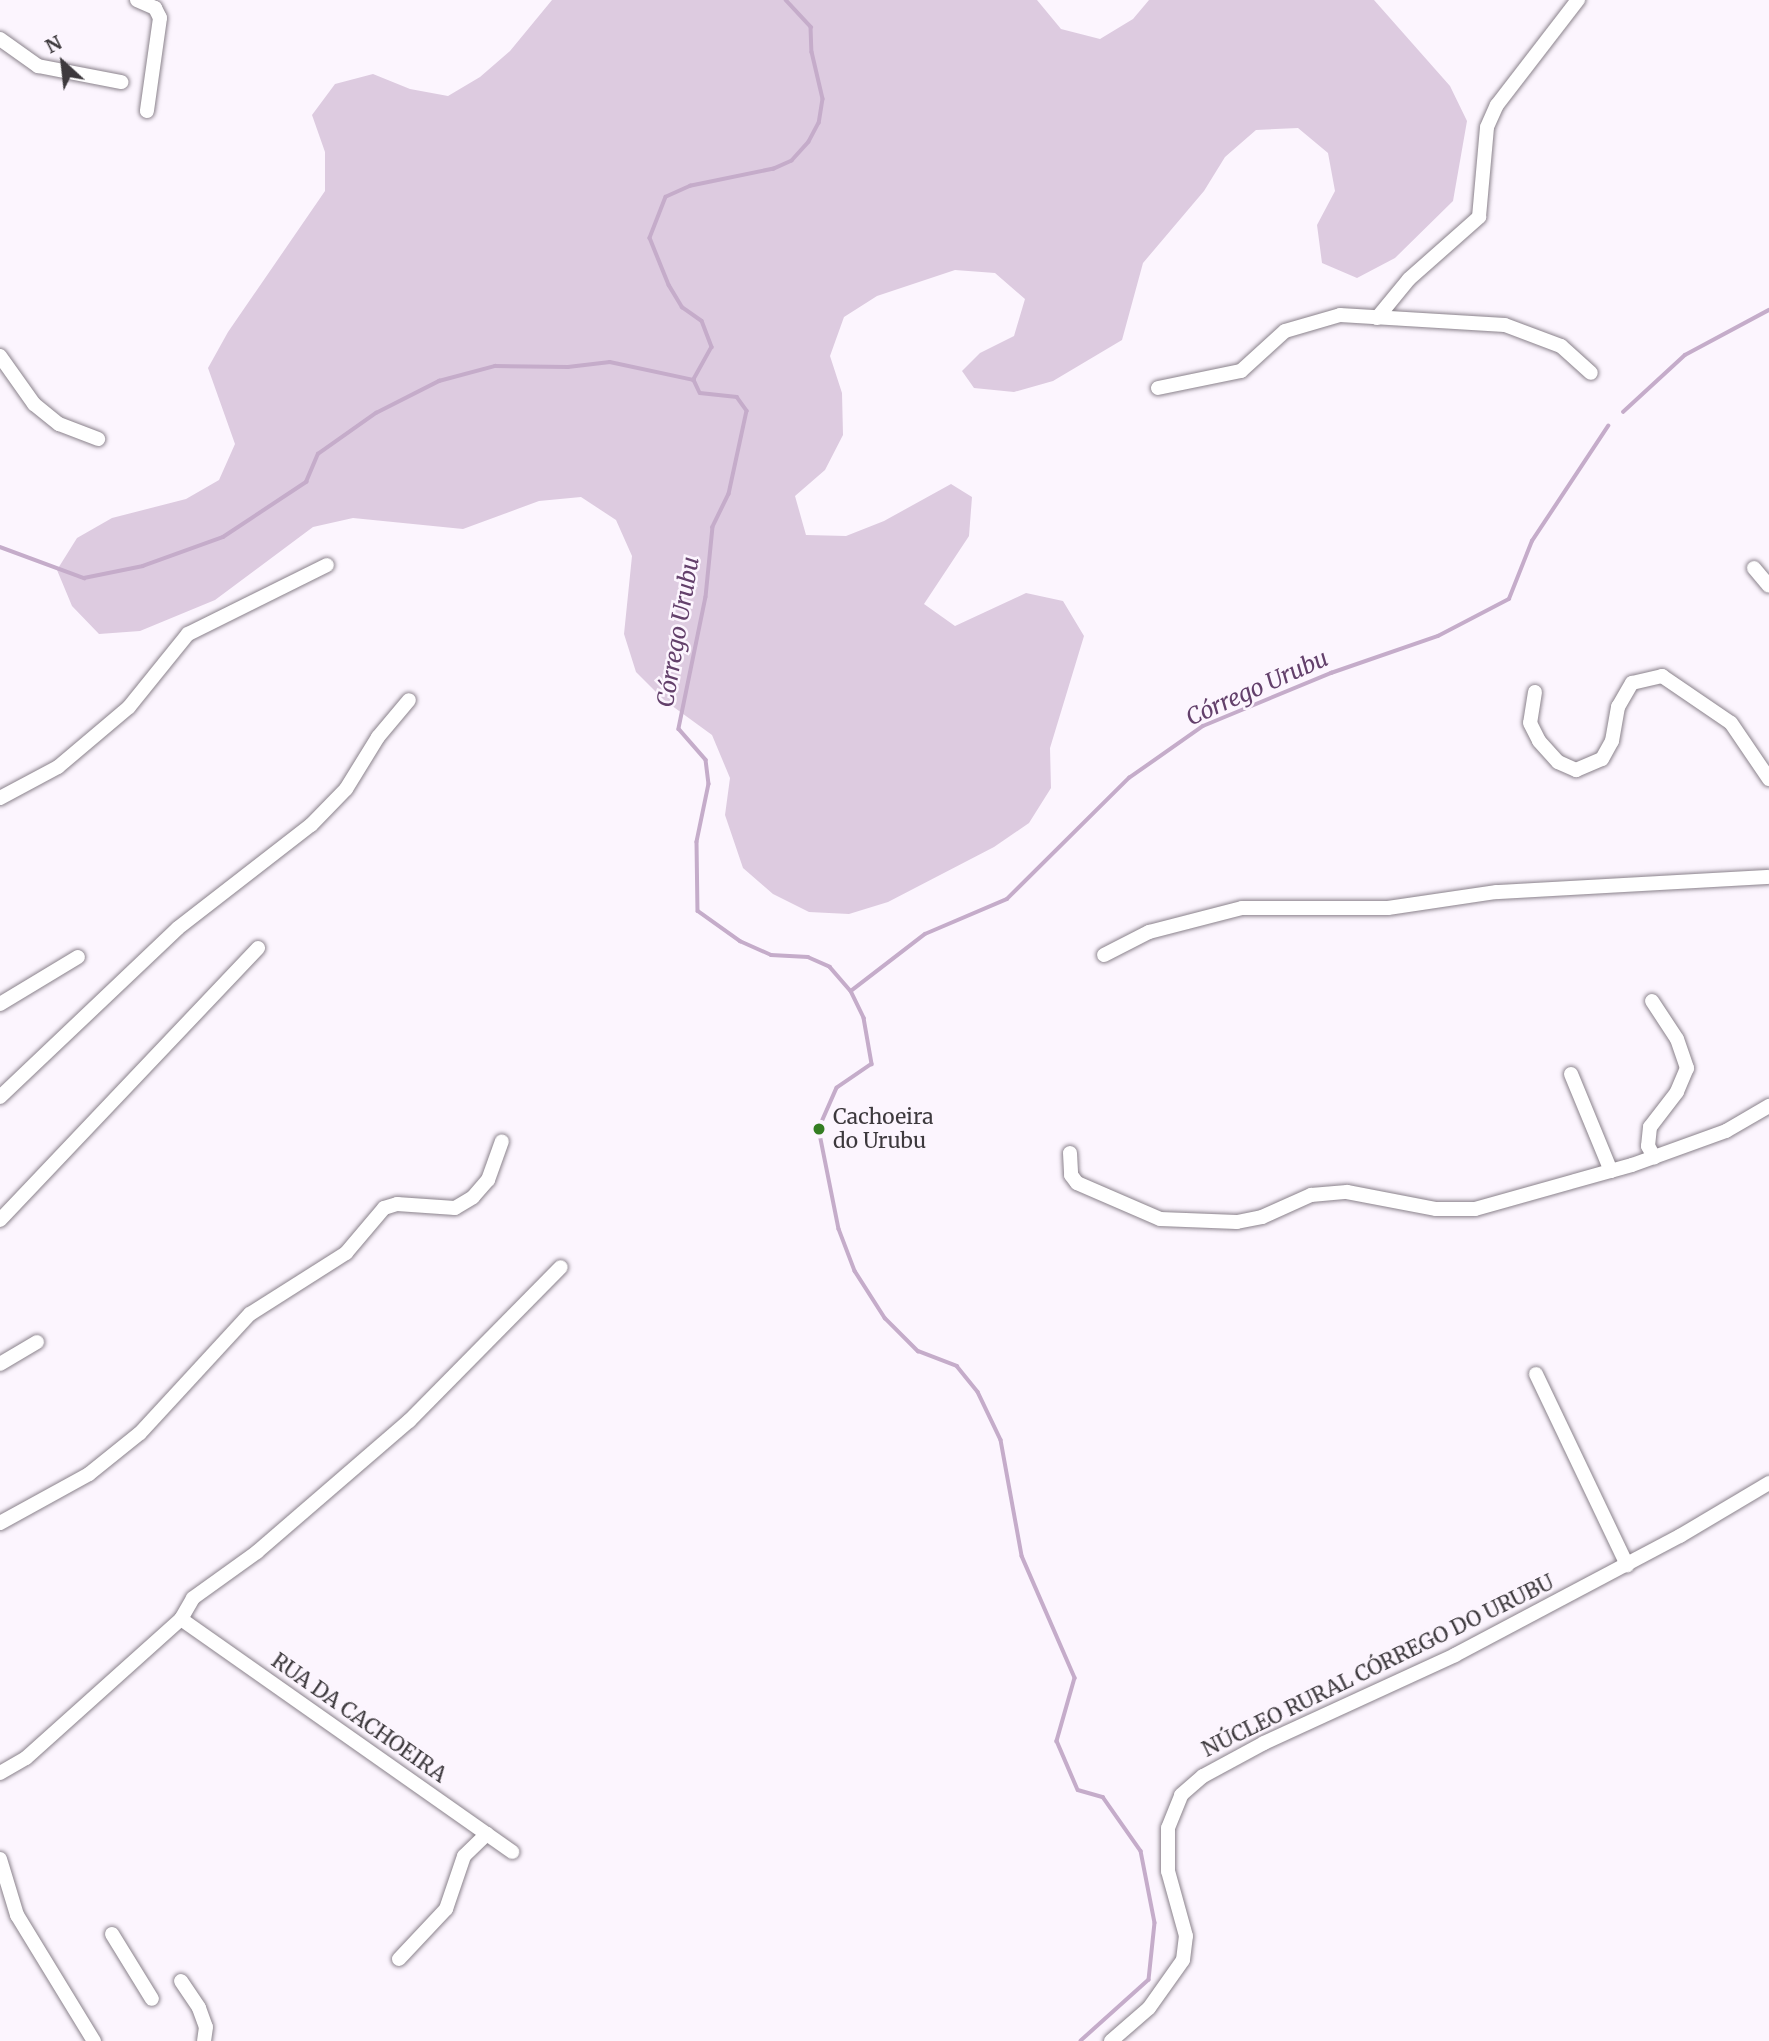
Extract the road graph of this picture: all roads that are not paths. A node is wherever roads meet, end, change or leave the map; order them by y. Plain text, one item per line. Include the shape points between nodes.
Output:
1 (137, 0) edge
2 (1578, 0) edge
3 (0, 39) edge
4 (121, 82) dead end
5 (146, 111) dead end
6 (1377, 318) junction
7 (0, 356) edge
8 (1591, 373) dead end
9 (1158, 388) dead end
10 (98, 439) dead end
11 (327, 565) dead end
12 (1754, 568) dead end
13 (1769, 586) edge
14 (1535, 692) dead end
15 (409, 700) dead end
16 (1769, 779) edge
17 (0, 798) edge
18 (1769, 877) edge
19 (258, 948) dead end
20 (1104, 955) dead end
21 (78, 957) dead end
22 (1651, 1001) dead end
23 (0, 1004) edge
24 (1571, 1074) dead end
25 (0, 1097) edge
26 (1769, 1106) edge
27 (502, 1141) dead end
28 (1070, 1153) dead end
29 (1654, 1157) junction
30 (1611, 1171) junction
31 (0, 1220) edge
32 (561, 1267) dead end
33 (37, 1342) dead end
34 (0, 1364) edge
35 (1536, 1374) dead end
36 (1769, 1483) edge
37 (0, 1523) edge
38 (1627, 1565) junction
39 (181, 1619) junction
40 (0, 1773) edge
41 (487, 1835) junction
42 (512, 1852) dead end
43 (0, 1858) edge
44 (112, 1934) dead end
45 (399, 1959) dead end
46 (181, 1981) dead end
47 (152, 1999) dead end
48 (94, 2041) edge
49 (204, 2041) edge
50 (1111, 2041) edge

1 - 5 street via 155,8 160,18
2 - 6 street via 1497,105 1487,127 1479,217 1409,279
3 - 4 street via 38,66
6 - 8 street via 1505,325 1561,346
6 - 9 street via 1340,315 1297,326 1241,371
7 - 10 street via 34,404 59,424
11 - 17 street via 188,634 129,707 58,767
12 - 13 street
14 - 16 street via 1530,723 1539,741 1558,762 1576,770 1602,759 1612,741 1618,707 1632,683 1662,676 1731,723
15 - 25 street via 346,789 311,825 178,928
18 - 20 street via 1497,892 1388,908 1242,908 1149,932
19 - 31 street
21 - 23 street
22 - 29 street via 1677,1039 1687,1068 1677,1092 1650,1127 1648,1146
24 - 30 street
26 - 29 street via 1726,1131
27 - 37 street via 488,1181 473,1197 454,1208 397,1204 384,1208 346,1253 250,1314 140,1433 89,1474
28 - 30 street via 1070,1175 1077,1183 1160,1219 1207,1224 1262,1217 1325,1193 1347,1192 1436,1209 1475,1209
29 - 30 street
32 - 39 street via 409,1421 257,1552 194,1598
33 - 34 street
35 - 38 street
36 - 38 street, NÚCLEO RURAL CÓRREGO DO URUBU
38 - 50 street, NÚCLEO RURAL CÓRREGO DO URUBU via 1421,1672 1264,1743 1203,1776 1181,1795 1172,1809 1166,1847 1186,1949 1172,1980 1149,2008
39 - 40 street via 26,1758
39 - 41 street, RUA DA CACHOEIRA
41 - 42 street, RUA DA CACHOEIRA
41 - 45 street via 464,1856 446,1909
43 - 48 street via 17,1915
44 - 47 street
46 - 49 street via 199,2008 206,2027

